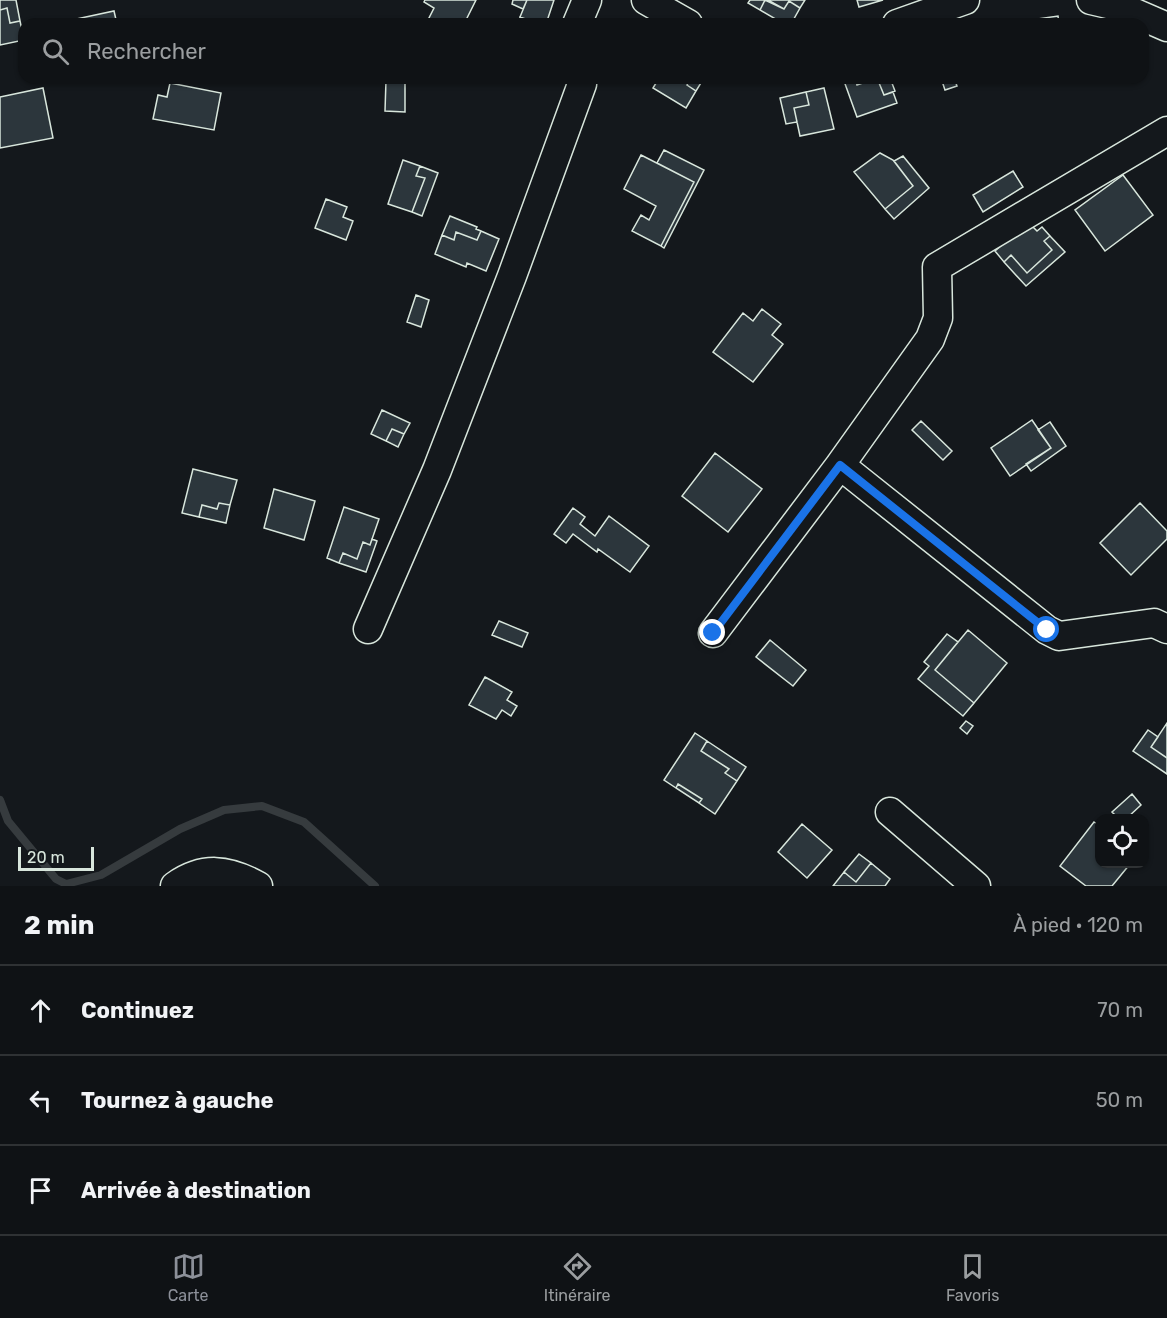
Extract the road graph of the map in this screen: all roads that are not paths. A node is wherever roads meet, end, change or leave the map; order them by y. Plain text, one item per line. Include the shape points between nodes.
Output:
1 (587, 0) edge
2 (646, 0) edge
3 (965, 0) edge
4 (1091, 0) edge
5 (579, 18) edge
6 (678, 18) edge
7 (914, 18) edge
8 (1146, 18) edge
9 (1149, 19) edge
10 (1167, 27) edge
11 (582, 84) edge
12 (1167, 131) edge
13 (840, 465) junction
14 (368, 629) dead end
15 (1167, 630) edge
16 (713, 633) dead end
17 (890, 812) dead end
18 (175, 886) edge
19 (258, 886) edge
20 (976, 886) edge

1 - 5 street
2 - 6 street
3 - 7 street
4 - 8 street
9 - 10 street
11 - 14 street via 437,470
12 - 13 street via 937,267 935,329
13 - 15 street via 1047,630 1059,636 1154,622
13 - 16 street
17 - 20 street
18 - 19 street via 199,873 223,871

